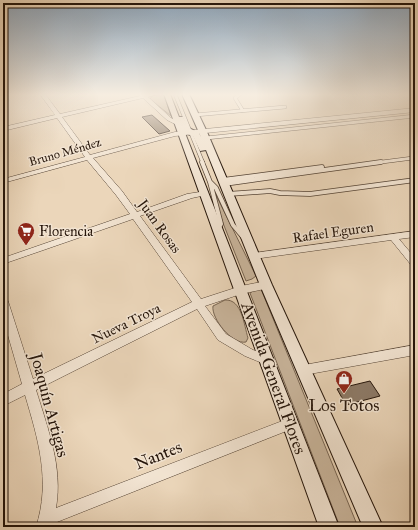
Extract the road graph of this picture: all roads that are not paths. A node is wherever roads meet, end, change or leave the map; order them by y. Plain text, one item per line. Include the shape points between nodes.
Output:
1 (46, 119) edge
2 (60, 119) edge
3 (169, 119) edge
4 (175, 119) junction
5 (185, 119) edge
6 (197, 119) edge
7 (341, 119) edge
8 (385, 119) edge
9 (3, 129) edge
10 (181, 133) junction
11 (191, 133) junction
12 (204, 135) junction
13 (88, 157) junction
14 (413, 158) dead end
15 (216, 165) junction
16 (322, 167) dead end
17 (415, 180) edge
18 (3, 181) edge
19 (210, 182) junction
20 (224, 182) junction
21 (203, 193) junction
22 (228, 194) junction
23 (135, 215) junction
24 (218, 228) junction
25 (415, 234) edge
26 (393, 237) junction
27 (249, 244) junction
28 (254, 256) junction
29 (3, 261) edge
30 (415, 264) edge
31 (266, 285) junction
32 (241, 290) junction
33 (3, 300) edge
34 (198, 304) junction
35 (415, 350) edge
36 (267, 360) junction
37 (304, 370) junction
38 (29, 388) junction
39 (3, 400) edge
40 (290, 424) junction
41 (46, 523) edge
42 (329, 527) edge
43 (373, 527) edge

1 - 9 street
2 - 13 street, Juan Rosas
3 - 4 street
4 - 10 main road, Avenida General Flores
4 - 11 main road via 180,119 186,130
5 - 11 lane, Avenida General Flores
6 - 12 main road, Avenida General Flores
7 - 12 street, Bruno Méndez
8 - 12 lane
10 - 11 street, Bruno Méndez
10 - 13 street, Bruno Méndez
10 - 21 main road, Avenida General Flores
11 - 12 street, Bruno Méndez
11 - 15 main road via 198,138 207,158
11 - 19 lane, Avenida General Flores
12 - 15 main road, Avenida General Flores
13 - 18 street, Bruno Méndez
13 - 23 street, Juan Rosas
14 - 20 lane
15 - 20 main road, Avenida General Flores
16 - 20 lane
17 - 22 lane via 310,194 270,191
19 - 24 lane, Avenida General Flores via 221,224
19 - 27 lane, Avenida General Flores via 216,188 233,225
20 - 22 main road, Avenida General Flores
21 - 23 street
21 - 24 main road, Avenida General Flores
22 - 27 main road, Avenida General Flores
23 - 29 street
23 - 34 street, Juan Rosas
24 - 32 main road, Avenida General Flores
25 - 26 street, Rafael Eguren
26 - 28 street, Rafael Eguren
26 - 30 street
27 - 28 main road, Avenida General Flores
28 - 31 main road, Avenida General Flores
31 - 32 street, Nueva Troya
31 - 37 main road, Avenida General Flores
32 - 34 street, Nueva Troya
32 - 36 main road, Avenida General Flores
33 - 38 street, Joaquín Artigas
34 - 36 street, Juan Rosas via 222,337
34 - 38 street, Nueva Troya
35 - 37 street
36 - 40 main road, Avenida General Flores
37 - 43 main road, Avenida General Flores
38 - 39 street, Nueva Troya
38 - 41 street, Joaquín Artigas via 50,462 51,482
40 - 41 street, Nantes
40 - 42 main road, Avenida General Flores

